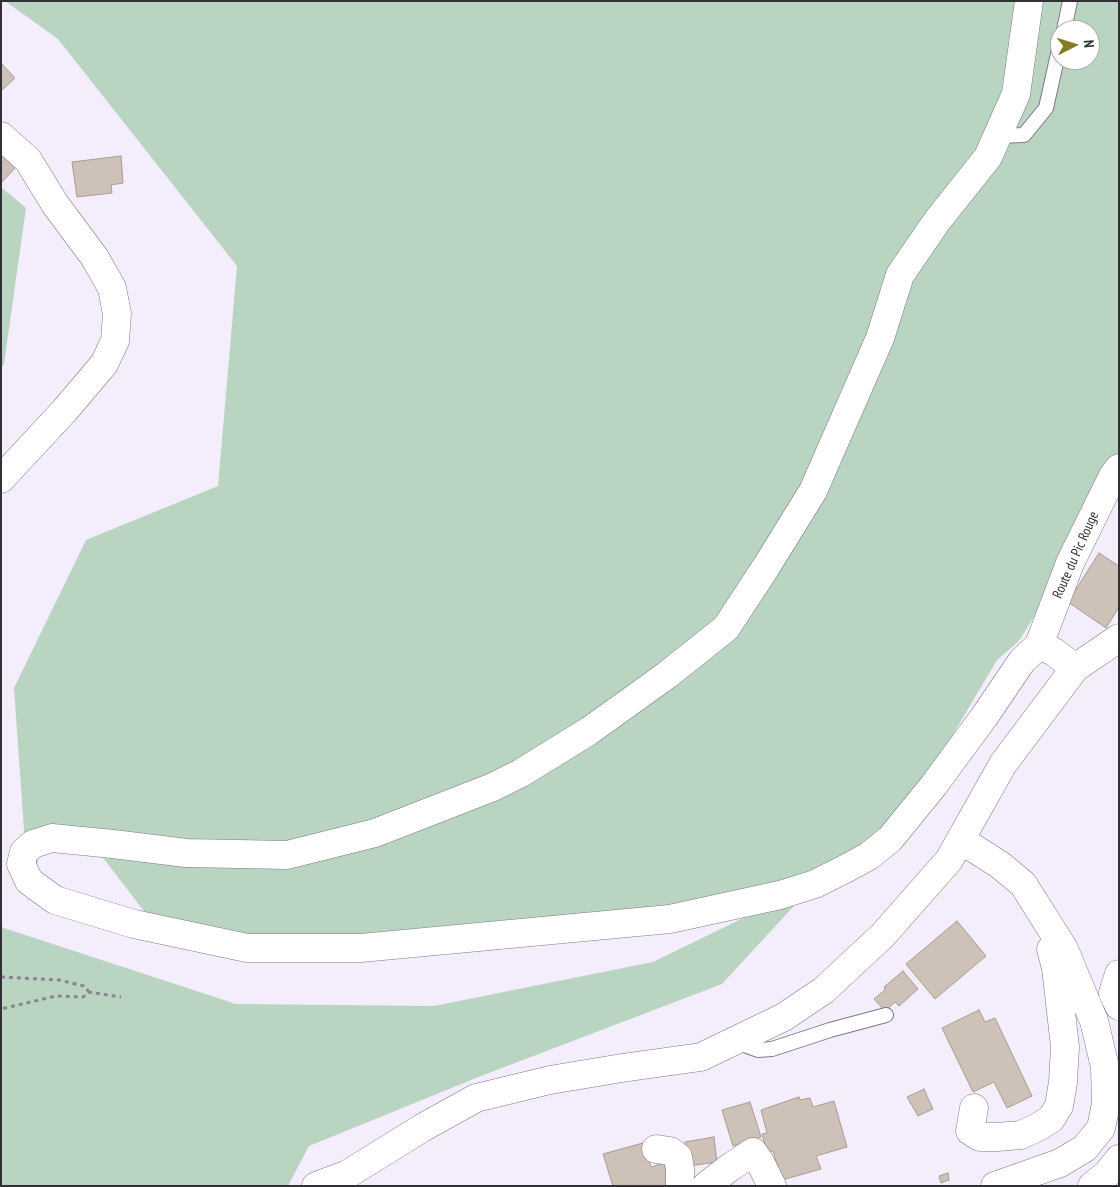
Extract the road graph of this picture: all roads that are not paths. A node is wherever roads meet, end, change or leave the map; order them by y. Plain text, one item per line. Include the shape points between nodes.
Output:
1 (1029, 1) edge
2 (1070, 1) edge
3 (1066, 20) edge
4 (1054, 70) edge
5 (1, 136) edge
6 (997, 136) junction
7 (1119, 468) edge
8 (1, 479) edge
9 (1119, 638) edge
10 (1039, 644) junction
11 (1075, 668) junction
12 (960, 840) junction
13 (12, 856) edge
14 (1041, 914) junction
15 (1119, 974) edge
16 (1119, 1006) edge
17 (886, 1015) dead end
18 (1094, 1021) junction
19 (739, 1039) junction
20 (1119, 1055) edge
21 (974, 1108) dead end
22 (656, 1149) dead end
23 (1119, 1159) edge
24 (316, 1186) edge
25 (680, 1186) edge
26 (706, 1186) edge
27 (772, 1186) edge
28 (995, 1186) edge
29 (1092, 1186) edge

1 - 6 street via 1016,94
2 - 3 lane
4 - 6 lane via 1046,108 1024,135
5 - 8 street via 28,160 55,204 95,258 112,288 117,314 115,341 104,364
6 - 13 street via 988,157 937,221 900,275 880,338 813,491 726,628 659,680 589,731 521,773 375,833 287,855 186,854 52,838
7 - 10 street, Route du Pic Rouge via 1070,562
9 - 11 street
10 - 11 street
10 - 13 street via 1022,661 934,785 890,839 869,856 815,884 670,919 361,948 247,948 134,924 55,900 29,881
11 - 12 street via 1003,764
12 - 14 street via 1023,884
12 - 19 street via 949,860 883,935 824,990 784,1017
14 - 18 street via 1064,949
14 - 21 street via 1056,968 1061,1008 1064,1047 1059,1106 1051,1119 1038,1128 1021,1135 997,1137 980,1137 970,1131
15 - 16 street via 1114,993
17 - 19 lane via 772,1049 758,1050
18 - 20 street
18 - 28 street via 1106,1066 1106,1104 1101,1128 1085,1148 1060,1163
19 - 24 street via 701,1057 550,1080 476,1098 348,1174
22 - 25 street via 670,1151 678,1157
23 - 29 street
26 - 27 street via 753,1152

